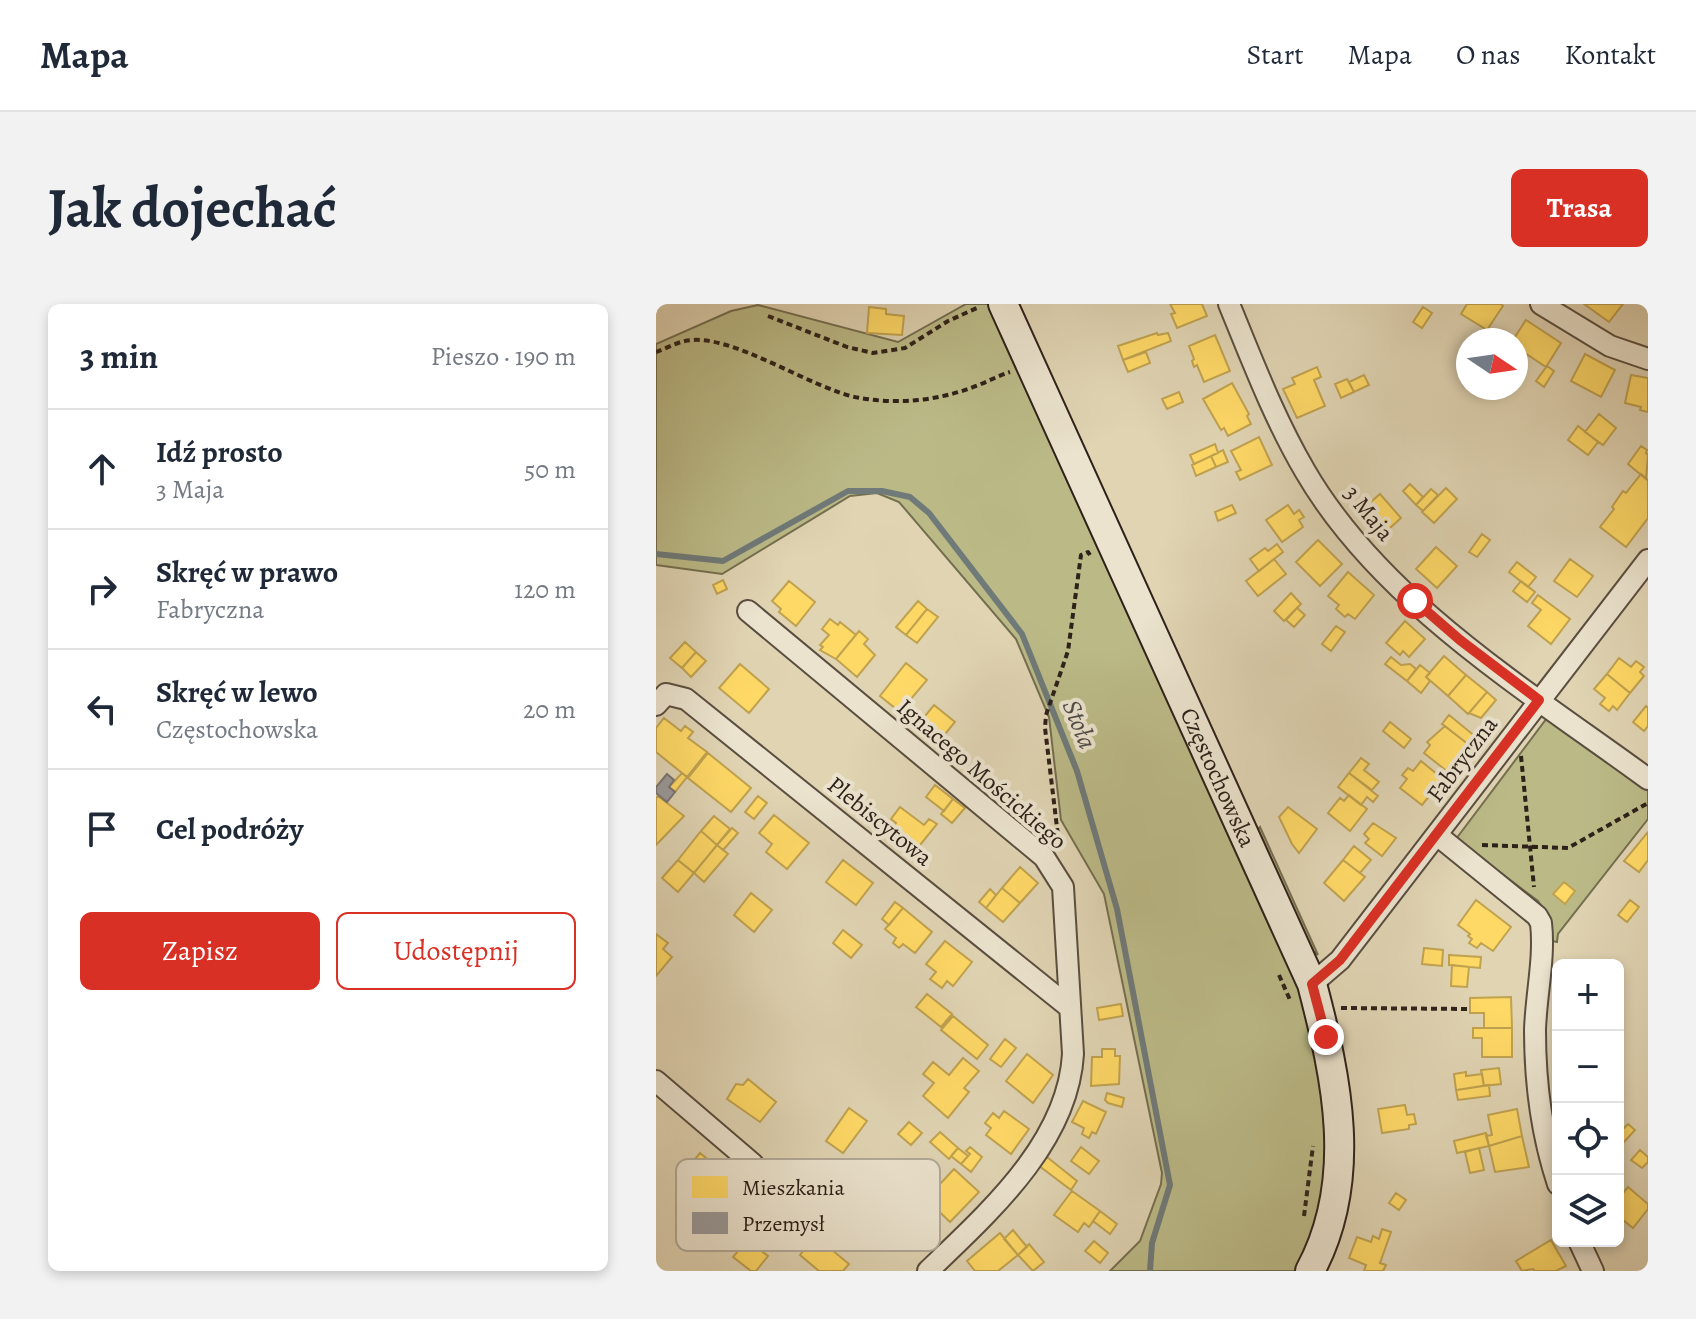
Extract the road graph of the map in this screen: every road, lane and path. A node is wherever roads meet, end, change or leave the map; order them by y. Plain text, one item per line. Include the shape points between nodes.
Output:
1 (985, 304) edge
2 (1003, 304) edge
3 (1229, 304) edge
4 (1541, 304) edge
5 (768, 316) dead end
6 (656, 352) edge
7 (1648, 359) edge
8 (1012, 371) dead end
9 (1092, 559) dead end
10 (1648, 560) edge
11 (748, 611) dead end
12 (1539, 700) junction
13 (656, 705) edge
14 (1520, 750) dead end
15 (1648, 779) edge
16 (1648, 803) edge
17 (1442, 839) junction
18 (1059, 845) dead end
19 (1530, 847) junction
20 (1537, 916) junction
21 (1278, 971) dead end
22 (1312, 984) junction
23 (1069, 1007) junction
24 (1292, 1008) dead end
25 (1337, 1009) dead end
26 (1470, 1009) dead end
27 (656, 1081) edge
28 (1313, 1141) dead end
29 (747, 1159) edge
30 (1556, 1175) edge
31 (1302, 1226) dead end
32 (1582, 1247) edge
33 (928, 1271) edge
34 (1310, 1271) edge
35 (1593, 1271) edge

1 - 5 path via 905,348 873,353
2 - 22 street, Częstochowska
3 - 12 street, 3 Maja via 1283,428 1334,514 1415,601
4 - 7 street via 1610,346
6 - 8 path via 683,341 714,343 845,394 897,401 959,392
9 - 18 path via 1088,552 1081,555 1068,651 1046,715
10 - 12 street, Fabryczna
11 - 23 street, Ignacego Mościckiego via 1044,857 1063,887
12 - 15 street, 3 Maja
12 - 17 street, Fabryczna
13 - 23 street, Plebiscytowa via 666,694 686,699
14 - 19 path
16 - 19 path via 1568,848
17 - 19 path
17 - 20 street
17 - 22 street, Fabryczna via 1340,960
19 - 20 path
20 - 30 street via 1542,931 1537,1062 1542,1119
21 - 24 path
22 - 34 street, Częstochowska via 1326,1037 1339,1144 1336,1205
23 - 33 street, Ignacego Mościckiego via 1072,1074 1057,1116 1019,1180
25 - 26 path
27 - 29 street
28 - 31 path
32 - 35 street

